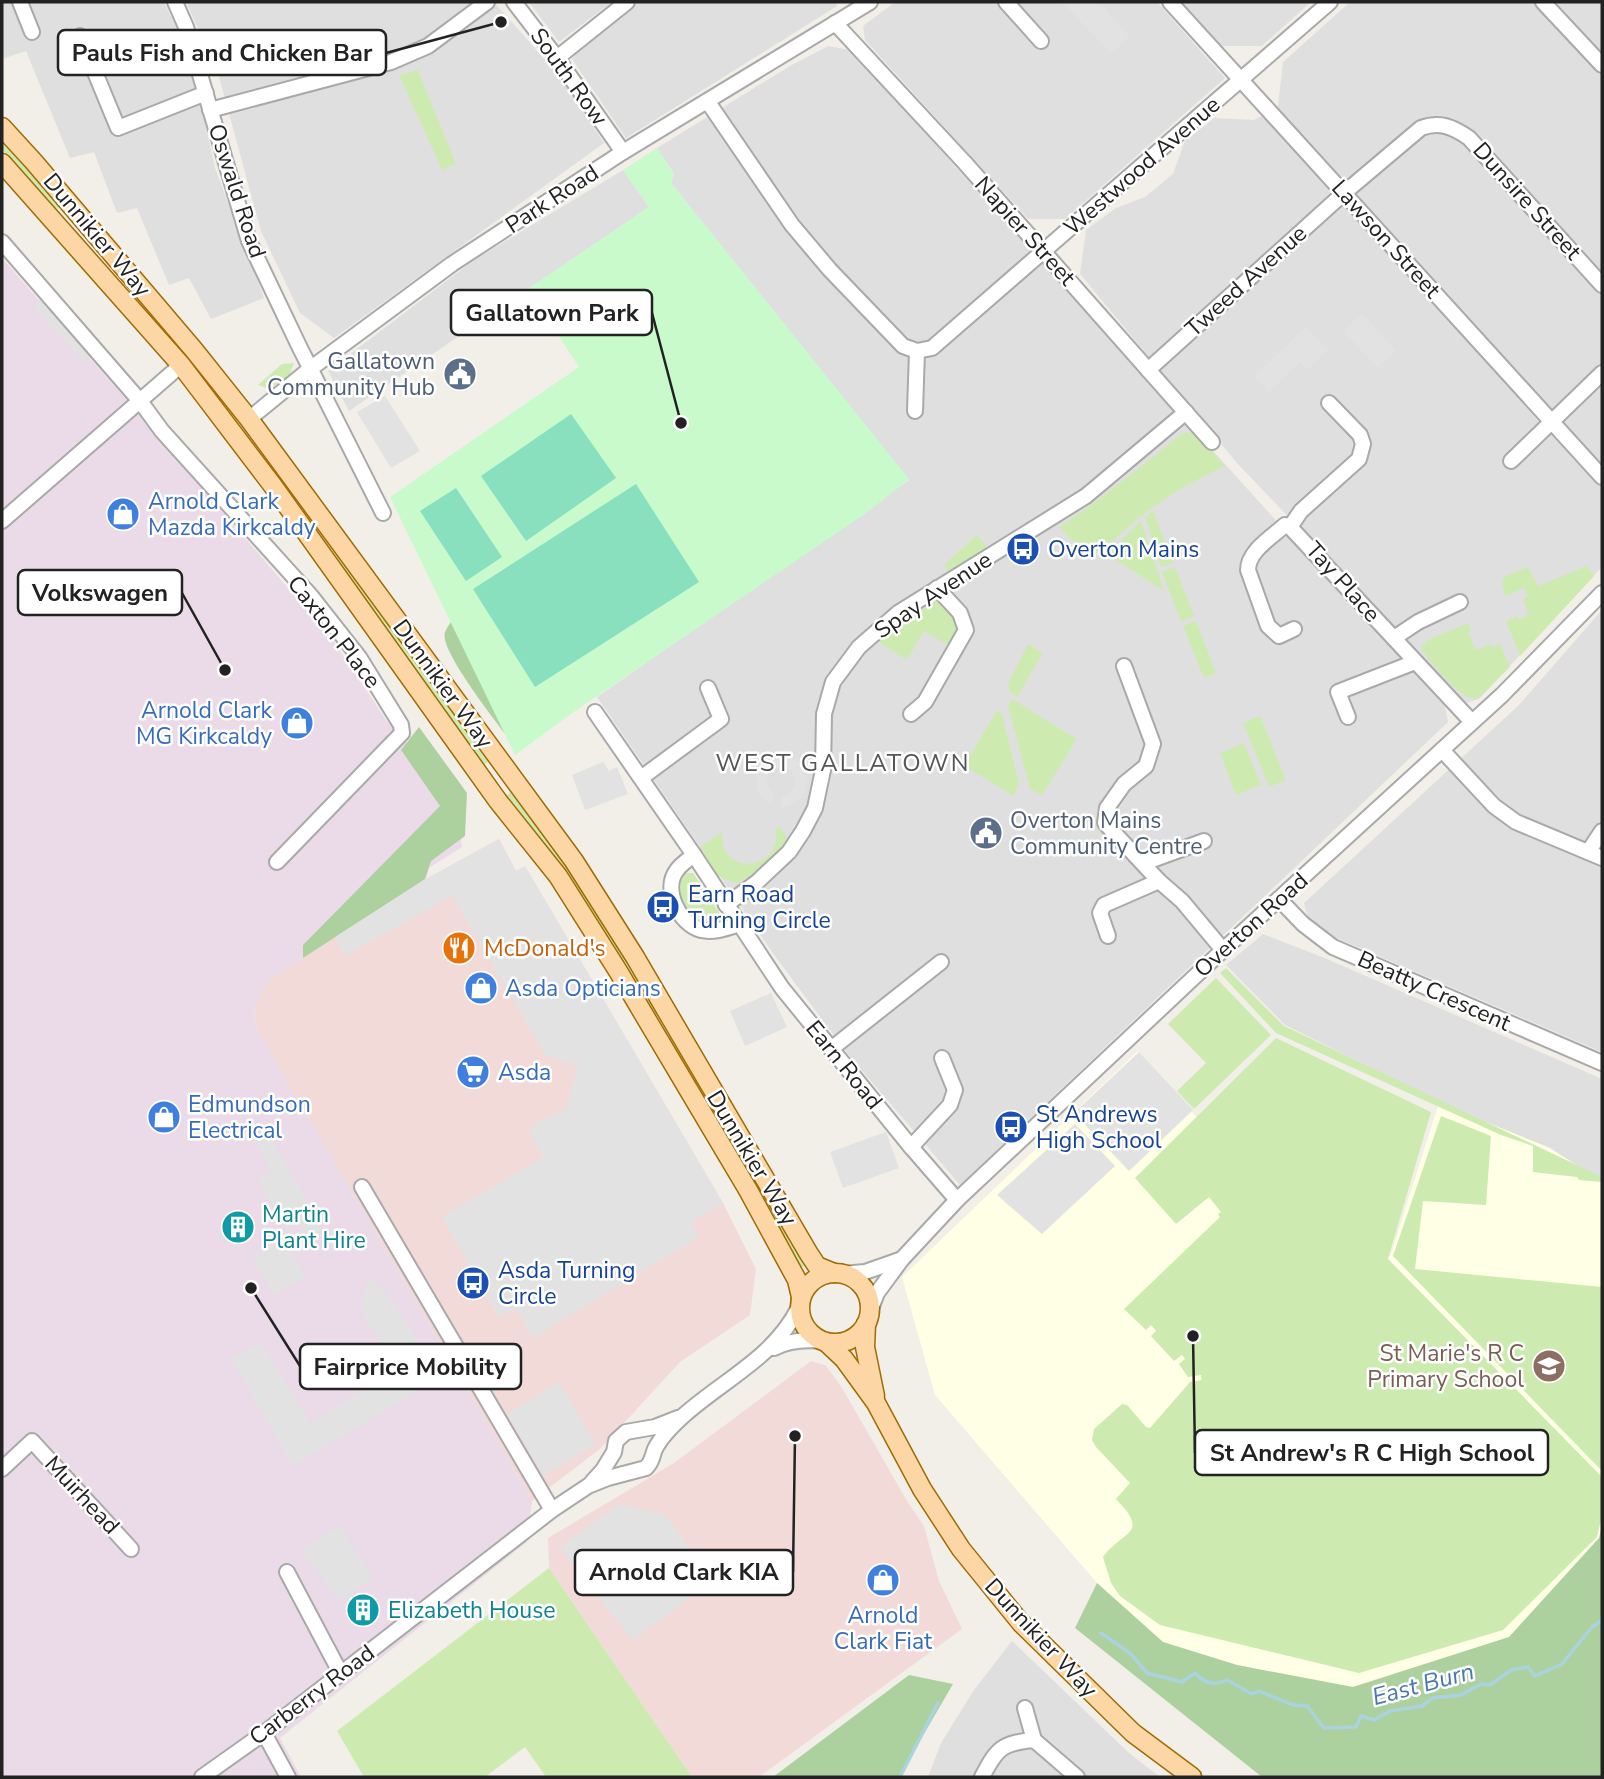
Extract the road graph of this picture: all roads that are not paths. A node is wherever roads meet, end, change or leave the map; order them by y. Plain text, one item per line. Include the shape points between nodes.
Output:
1 (20, 2) edge
2 (175, 2) edge
3 (464, 2) edge
4 (487, 2) edge
5 (514, 2) edge
6 (626, 2) edge
7 (1006, 2) edge
8 (1170, 2) edge
9 (1330, 2) edge
10 (1543, 2) edge
11 (866, 3) edge
12 (474, 13) junction
13 (835, 23) junction
14 (32, 32) dead end
15 (80, 36) dead end
16 (1041, 41) dead end
17 (557, 58) junction
18 (1602, 65) edge
19 (1242, 80) junction
20 (206, 93) junction
21 (708, 102) junction
22 (211, 110) junction
23 (2, 127) edge
24 (623, 152) junction
25 (2, 163) edge
26 (1344, 193) junction
27 (2, 242) edge
28 (1043, 251) junction
29 (1602, 285) edge
30 (142, 289) junction
31 (917, 351) junction
32 (181, 365) junction
33 (310, 369) junction
34 (1148, 370) junction
35 (1602, 373) edge
36 (140, 401) junction
37 (1329, 404) dead end
38 (915, 411) dead end
39 (1186, 412) junction
40 (249, 419) junction
41 (1552, 422) junction
42 (1212, 442) dead end
43 (1511, 461) dead end
44 (1602, 477) edge
45 (273, 486) junction
46 (383, 513) dead end
47 (2, 521) edge
48 (1290, 527) junction
49 (937, 588) junction
50 (1602, 593) edge
51 (1460, 603) dead end
52 (1294, 629) dead end
53 (1394, 638) junction
54 (1415, 662) junction
55 (1124, 666) dead end
56 (708, 688) dead end
57 (595, 712) dead end
58 (911, 715) dead end
59 (1348, 717) dead end
60 (1472, 722) junction
61 (1442, 750) junction
62 (640, 778) junction
63 (1602, 831) edge
64 (1204, 841) dead end
65 (1588, 852) junction
66 (694, 855) junction
67 (1602, 858) edge
68 (277, 862) dead end
69 (1144, 863) junction
70 (1159, 881) junction
71 (1279, 899) junction
72 (726, 905) junction
73 (740, 924) junction
74 (1108, 936) dead end
75 (1223, 950) junction
76 (941, 962) dead end
77 (831, 1049) junction
78 (942, 1058) dead end
79 (1602, 1063) edge
80 (911, 1147) junction
81 (362, 1187) dead end
82 (957, 1200) junction
83 (902, 1259) junction
84 (839, 1273) junction
85 (800, 1302) junction
86 (868, 1317) junction
87 (825, 1342) junction
88 (766, 1352) junction
89 (876, 1403) junction
90 (685, 1414) junction
91 (639, 1431) junction
92 (654, 1450) junction
93 (614, 1452) junction
94 (2, 1469) edge
95 (634, 1472) junction
96 (588, 1486) junction
97 (552, 1510) junction
98 (131, 1549) dead end
99 (287, 1572) dead end
100 (341, 1674) junction
101 (1025, 1708) dead end
102 (264, 1733) junction
103 (1034, 1740) junction
104 (202, 1777) edge
105 (288, 1777) edge
106 (982, 1777) edge
107 (1077, 1777) edge
108 (1192, 1777) edge

1 - 14 street
2 - 20 street, Oswald Road
3 - 12 street
4 - 12 street
5 - 17 street, South Row
6 - 17 street
7 - 16 street
8 - 19 street, Lawson Street
9 - 19 street, Westwood Avenue
10 - 18 street
11 - 13 street, Park Road
12 - 22 street via 428,46 391,62
13 - 21 street, Park Road
13 - 28 street, Napier Street
15 - 20 street, Oswald Road via 118,128
17 - 24 street, South Row
19 - 26 street, Lawson Street
19 - 28 street, Westwood Avenue
20 - 22 street, Oswald Road
21 - 24 street, Park Road
21 - 31 street via 792,225 903,346
22 - 33 street, Oswald Road via 249,241
23 - 30 main road, Dunnikier Way
24 - 33 street, Park Road via 452,264
25 - 32 main road, Dunnikier Way
26 - 29 street, Dunsire Street via 1421,128 1434,123 1454,128 1469,138
26 - 34 street, Tweed Avenue
26 - 41 street, Lawson Street
27 - 36 street
28 - 31 street, Westwood Avenue via 932,348
28 - 34 street, Napier Street
30 - 32 main road via 178,343 184,356
30 - 40 main road, Dunnikier Way
31 - 38 street
32 - 36 street
32 - 45 main road, Dunnikier Way
33 - 40 street, Park Road
33 - 46 street, Oswald Road
34 - 39 street, Napier Street
35 - 41 street
36 - 47 street
36 - 68 street, Caxton Place via 311,596 359,657 401,724 402,733
37 - 48 street via 1360,435 1359,459 1301,510
39 - 42 street, Napier Street
39 - 49 street, Spay Avenue via 1086,496
40 - 45 main road via 243,433
40 - 84 main road, Dunnikier Way via 574,861 809,1254 817,1266
41 - 43 street
41 - 44 street, Lawson Street
45 - 85 main road, Dunnikier Way via 498,801 558,876 781,1248 797,1280
48 - 52 street via 1285,526 1258,549 1248,570 1268,626 1279,636
48 - 53 street, Tay Place
49 - 58 street via 960,613 966,629 925,702
49 - 72 street, Spay Avenue via 898,613 845,663 833,682 824,714 823,770 815,808 789,852
50 - 60 street, Overton Road
51 - 53 street, Tay Place via 1418,621
53 - 54 street, Tay Place
54 - 59 street via 1338,692
54 - 60 street, Tay Place
55 - 69 street via 1153,744 1146,766 1124,784 1107,808 1105,823
56 - 62 street via 721,719
57 - 62 street, Earn Road
60 - 61 street, Overton Road
61 - 65 street via 1494,806 1516,822
61 - 71 street, Overton Road
62 - 66 street, Earn Road
63 - 65 street
64 - 69 street
65 - 67 street
66 - 72 street, Earn Road
66 - 73 street via 676,870 672,882 678,912 700,929 716,931
69 - 70 street
70 - 74 street via 1104,905 1100,913
70 - 75 street
71 - 75 street, Overton Road
71 - 79 street, Beatty Crescent via 1333,947
72 - 73 street, Earn Road
73 - 77 street, Earn Road via 782,988
75 - 82 street, Overton Road
76 - 77 street
77 - 80 street, Earn Road
78 - 80 street via 955,1090 950,1105
80 - 82 street, Earn Road
81 - 97 street
82 - 83 street, Overton Road
83 - 84 street, Overton Road via 864,1272
83 - 86 street, Overton Road via 877,1293
84 - 85 main road via 814,1280
84 - 86 main road via 866,1292
85 - 87 main road via 805,1328
85 - 88 street, Carberry Road via 792,1323
86 - 87 main road via 860,1333 850,1340
86 - 89 main road, Dunnikier Way via 865,1347
87 - 88 street, Carberry Road via 785,1342
87 - 89 main road, Dunnikier Way via 845,1359
88 - 90 street, Carberry Road
89 - 108 main road, Dunnikier Way via 922,1489 961,1549 1021,1623 1133,1733
90 - 91 street, Carberry Road
90 - 92 street, Carberry Road
91 - 92 street via 650,1438
91 - 93 street, Carberry Road via 620,1436
92 - 95 street, Carberry Road via 649,1465
93 - 95 street via 621,1467
93 - 96 street, Carberry Road
94 - 98 street, Muirhead via 32,1441
95 - 96 street, Carberry Road
96 - 97 street, Carberry Road
97 - 100 street, Carberry Road
99 - 100 street
100 - 102 street, Carberry Road
101 - 103 street
102 - 104 street, Carberry Road
102 - 105 street
103 - 106 street via 1012,1742 999,1750
103 - 107 street

